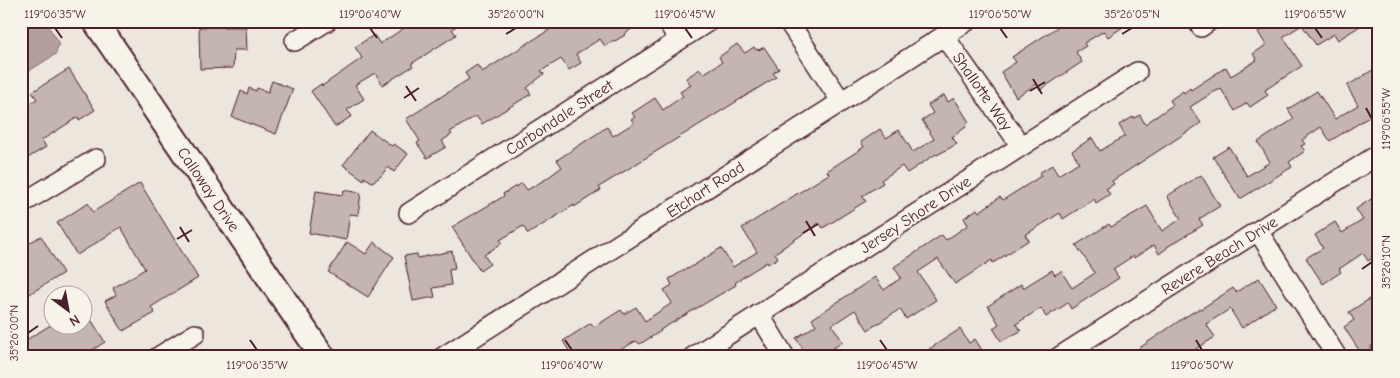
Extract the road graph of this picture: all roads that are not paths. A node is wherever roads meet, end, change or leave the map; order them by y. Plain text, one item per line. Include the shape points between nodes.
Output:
1 (95, 21) edge
2 (327, 21) edge
3 (667, 21) edge
4 (709, 21) edge
5 (788, 21) edge
6 (966, 21) edge
7 (944, 36) junction
8 (679, 40) junction
9 (295, 41) dead end
10 (1137, 72) dead end
11 (841, 101) junction
12 (1021, 146) junction
13 (1379, 154) edge
14 (96, 159) dead end
15 (21, 204) edge
16 (409, 213) dead end
17 (1258, 231) junction
18 (759, 314) junction
19 (195, 334) dead end
20 (158, 357) edge
21 (323, 357) edge
22 (443, 357) edge
23 (693, 357) edge
24 (786, 357) edge
25 (1059, 357) edge
26 (1337, 357) edge

1 - 21 main road, Calloway Drive
2 - 9 street
3 - 8 street
4 - 8 street, Carbondale Street
5 - 11 street
6 - 7 street, Etchart Road
7 - 11 street, Etchart Road
7 - 12 street, Shallotte Way
8 - 16 street, Carbondale Street
10 - 12 street, Jersey Shore Drive
11 - 22 street, Etchart Road
12 - 18 street, Jersey Shore Drive
13 - 17 street, Revere Beach Drive
14 - 15 street
17 - 25 street, Revere Beach Drive
17 - 26 street
18 - 23 street, Jersey Shore Drive
18 - 24 street
19 - 20 street

